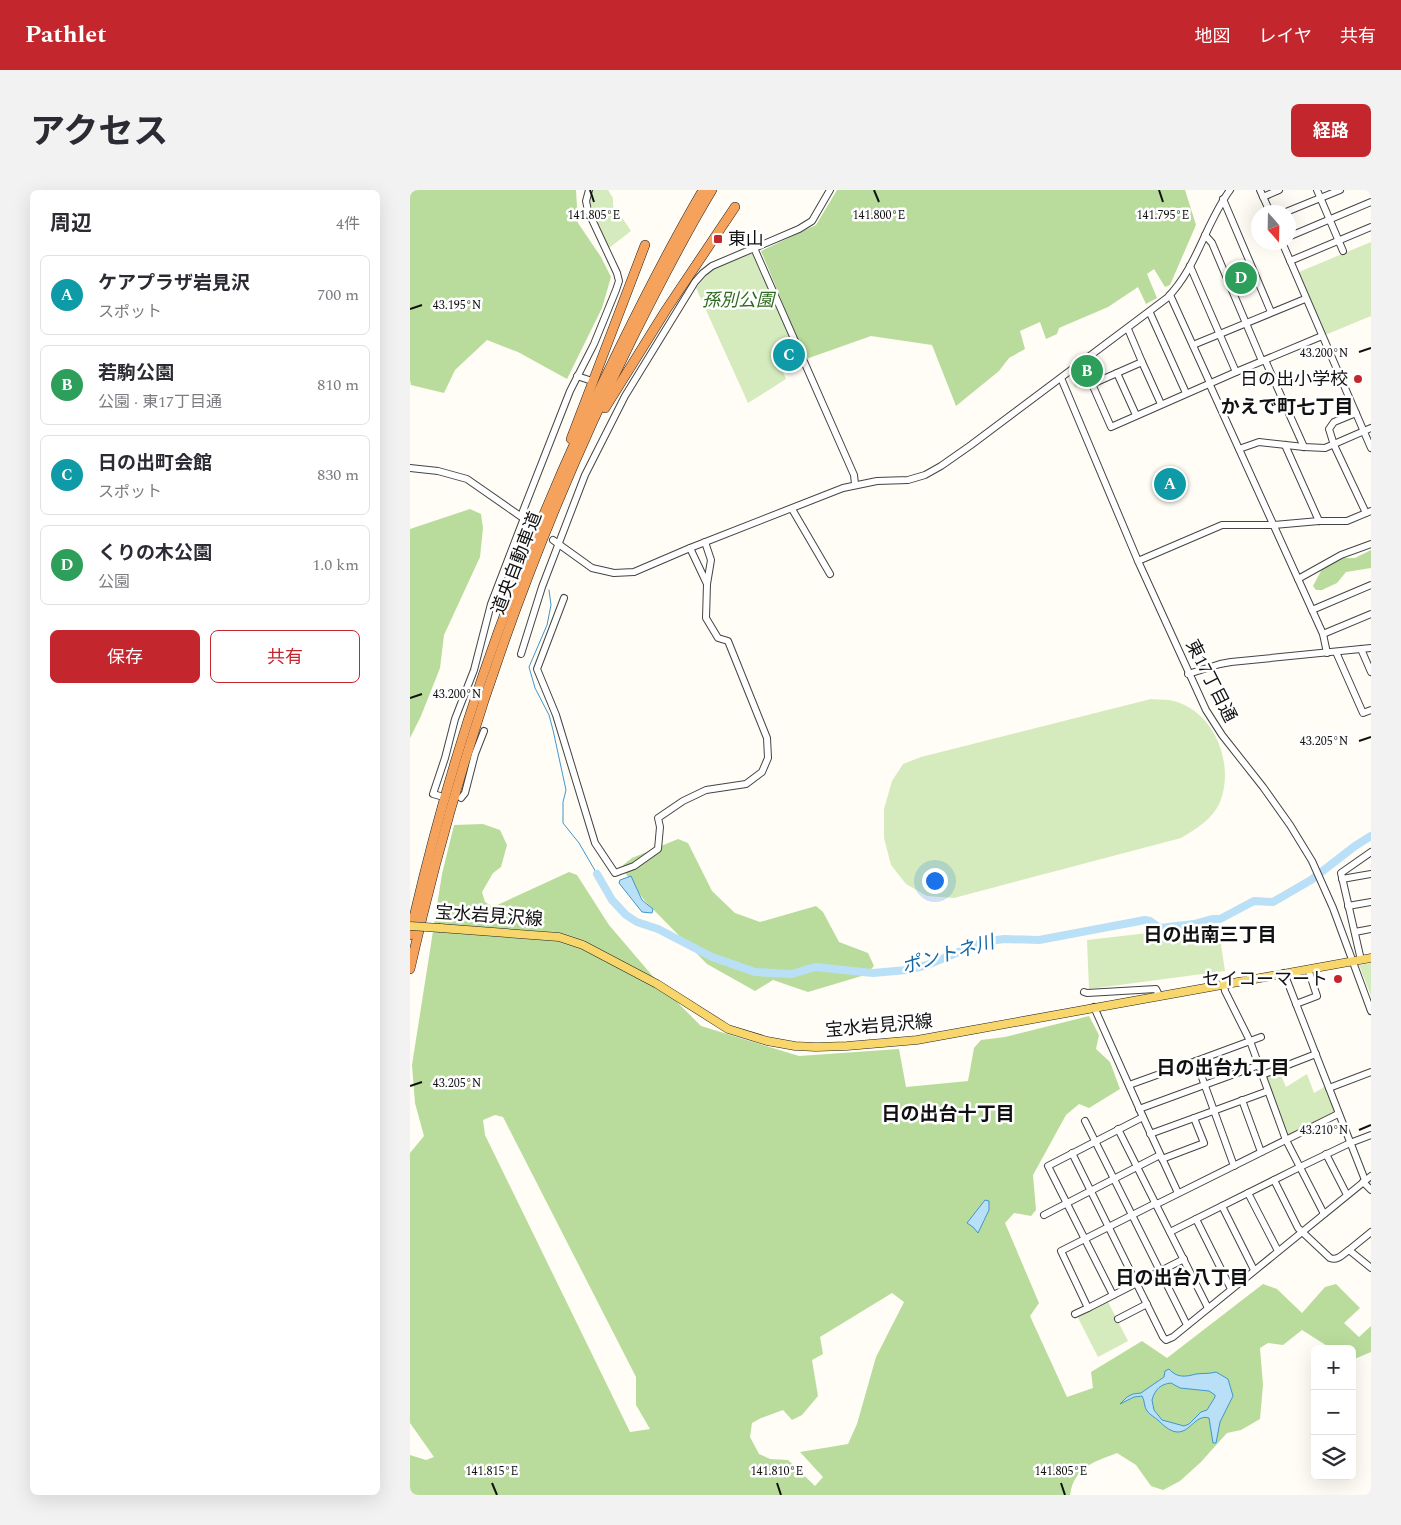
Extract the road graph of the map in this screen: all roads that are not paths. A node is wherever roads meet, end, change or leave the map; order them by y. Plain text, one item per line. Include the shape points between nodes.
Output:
1 (589, 190) edge
2 (703, 190) edge
3 (712, 190) edge
4 (830, 190) edge
5 (1230, 190) edge
6 (1279, 190) edge
7 (1317, 190) edge
8 (1340, 190) edge
9 (1262, 193) edge
10 (1320, 198) junction
11 (1223, 199) junction
12 (1371, 202) edge
13 (1267, 205) edge
14 (735, 207) dead end
15 (1296, 208) edge
16 (1330, 220) junction
17 (1371, 227) edge
18 (1296, 234) edge
19 (1205, 235) junction
20 (1338, 241) junction
21 (645, 245) dead end
22 (754, 248) junction
23 (1285, 250) edge
24 (1343, 251) dead end
25 (1290, 262) junction
26 (1190, 266) junction
27 (1170, 295) junction
28 (1305, 299) junction
29 (1150, 312) junction
30 (1271, 312) junction
31 (1246, 323) junction
32 (1128, 329) junction
33 (1220, 334) junction
34 (1322, 336) junction
35 (1193, 345) junction
36 (1263, 360) junction
37 (1142, 362) junction
38 (1236, 372) junction
39 (1117, 373) junction
40 (577, 376) junction
41 (1061, 378) junction
42 (589, 380) dead end
43 (1210, 383) junction
44 (618, 393) dead end
45 (1186, 393) junction
46 (625, 396) junction
47 (1161, 404) junction
48 (1356, 412) junction
49 (1136, 415) junction
50 (1371, 428) edge
51 (1364, 431) junction
52 (1285, 445) junction
53 (1334, 445) junction
54 (1304, 448) junction
55 (1371, 448) edge
56 (1239, 449) junction
57 (578, 454) junction
58 (410, 468) edge
59 (855, 484) junction
60 (792, 509) junction
61 (545, 512) junction
62 (1368, 512) edge
63 (523, 517) junction
64 (1319, 521) junction
65 (533, 525) dead end
66 (1274, 525) junction
67 (556, 542) junction
68 (705, 542) junction
69 (1371, 544) edge
70 (690, 548) junction
71 (1138, 561) junction
72 (830, 574) dead end
73 (1298, 579) junction
74 (706, 584) junction
75 (1371, 586) edge
76 (564, 598) dead end
77 (1312, 610) junction
78 (1371, 614) edge
79 (1323, 634) junction
80 (1371, 648) edge
81 (1361, 650) junction
82 (1336, 652) junction
83 (1327, 653) junction
84 (521, 654) dead end
85 (1371, 672) edge
86 (1188, 674) junction
87 (1371, 710) edge
88 (484, 731) dead end
89 (440, 796) dead end
90 (461, 798) dead end
91 (1371, 852) edge
92 (1371, 874) edge
93 (1342, 879) junction
94 (1371, 902) edge
95 (1348, 906) junction
96 (410, 926) edge
97 (1371, 929) edge
98 (1355, 932) junction
99 (410, 935) edge
100 (1371, 958) edge
101 (1357, 961) junction
102 (1308, 969) junction
103 (410, 970) edge
104 (1284, 973) junction
105 (1224, 985) junction
106 (1084, 992) dead end
107 (1159, 995) junction
108 (1296, 1004) junction
109 (1094, 1007) junction
110 (1371, 1011) edge
111 (1261, 1037) dead end
112 (1250, 1041) junction
113 (1316, 1054) junction
114 (1196, 1061) junction
115 (1259, 1065) junction
116 (1371, 1072) edge
117 (1262, 1075) junction
118 (1129, 1085) junction
119 (1205, 1085) junction
120 (1329, 1088) junction
121 (1268, 1091) junction
122 (1242, 1100) junction
123 (1139, 1109) junction
124 (1214, 1111) junction
125 (1338, 1114) junction
126 (1143, 1117) junction
127 (1194, 1118) junction
128 (1085, 1121) dead end
129 (1118, 1129) junction
130 (1150, 1134) junction
131 (1371, 1135) edge
132 (1286, 1140) junction
133 (1095, 1141) junction
134 (1350, 1143) junction
135 (1261, 1152) junction
136 (1072, 1153) junction
137 (1326, 1154) junction
138 (1161, 1157) junction
139 (1234, 1166) junction
140 (1138, 1167) junction
141 (1300, 1167) junction
142 (1114, 1179) junction
143 (1274, 1180) junction
144 (1366, 1180) edge
145 (1090, 1190) junction
146 (1371, 1190) edge
147 (1248, 1193) junction
148 (1178, 1194) junction
149 (1347, 1196) junction
150 (1066, 1203) junction
151 (1156, 1203) junction
152 (1222, 1206) junction
153 (1324, 1214) junction
154 (1044, 1215) dead end
155 (1132, 1215) junction
156 (1196, 1219) junction
157 (1108, 1227) junction
158 (1170, 1232) junction
159 (1302, 1232) junction
160 (1371, 1232) edge
161 (1085, 1239) junction
162 (1349, 1250) junction
163 (1278, 1251) junction
164 (1184, 1259) junction
165 (1371, 1268) edge
166 (1254, 1270) junction
167 (1160, 1271) junction
168 (1136, 1283) junction
169 (1231, 1289) junction
170 (1113, 1295) junction
171 (1147, 1304) junction
172 (1088, 1308) junction
173 (1208, 1308) junction
174 (1075, 1314) dead end
175 (1118, 1319) dead end
176 (1187, 1325) junction

1 - 40 street via 588,210 614,265 618,281 594,344
2 - 61 highway, 道央自動車道 via 602,383
3 - 57 highway, 道央自動車道 via 647,309
4 - 22 street via 812,221
5 - 11 street
6 - 9 street
7 - 10 street
8 - 10 street
9 - 13 street
10 - 15 street
10 - 16 street
11 - 19 street
11 - 30 street
12 - 16 street
14 - 57 highway via 616,388
16 - 18 street
16 - 20 street
17 - 20 street
19 - 26 street
19 - 31 street via 1212,243
20 - 24 street
20 - 25 street
21 - 61 highway
22 - 46 street via 703,273
22 - 59 street via 854,475
23 - 25 street
25 - 28 street
26 - 27 street
26 - 33 street
27 - 29 street
27 - 35 street
28 - 30 street
28 - 34 street
29 - 32 street
29 - 45 street
30 - 31 street
31 - 33 street
31 - 36 street
32 - 37 street
32 - 41 street
33 - 35 street
33 - 38 street
34 - 36 street
34 - 48 street
35 - 43 street
36 - 38 street
36 - 54 street
37 - 39 street
37 - 47 street
38 - 43 street
39 - 49 street
39 - 49 street via 1092,384 1112,427
40 - 42 street
40 - 63 street
41 - 59 street via 925,475 901,481
41 - 71 street, 東17丁目通
43 - 45 street
43 - 56 street
44 - 46 street
45 - 47 street
46 - 67 street
47 - 49 street
48 - 51 street
48 - 53 street via 1331,424 1329,429
50 - 51 street
51 - 53 street
51 - 55 street
52 - 54 street
52 - 56 street via 1259,442
52 - 64 street
53 - 54 street
53 - 62 street
56 - 66 street
57 - 103 highway, 道央自動車道 via 520,595 472,734
58 - 63 street via 467,479
59 - 60 street
60 - 68 street
60 - 72 street
61 - 99 highway, 道央自動車道 via 513,592 466,732
62 - 64 street via 1347,521
63 - 65 street
63 - 89 street via 491,604 474,670 455,719 433,794
64 - 66 street
66 - 71 street via 1222,524
66 - 73 street
67 - 70 street via 592,568 614,573 634,572
67 - 84 street
68 - 70 street
68 - 74 street via 712,560
69 - 73 street via 1341,555
70 - 74 street
71 - 86 street, 東17丁目通
73 - 77 street
74 - 76 street via 706,618 718,638 728,640 732,649 767,738 768,758 762,772 746,784 706,790 658,818 658,849 634,866 615,873 595,843 556,715 537,669
75 - 77 street
77 - 79 street
78 - 79 street
79 - 83 street
80 - 81 street
81 - 82 street
81 - 85 street
82 - 83 street
82 - 87 street via 1363,713
83 - 86 street via 1231,662
86 - 101 street, 東17丁目通 via 1222,735 1264,787 1312,861
88 - 90 street
91 - 93 street via 1341,873
92 - 93 street
93 - 95 street
94 - 95 street
95 - 98 street
96 - 109 main road, 宝水岩見沢線, bridge via 559,937 583,945 657,984 728,1029 795,1046 847,1046 917,1040
97 - 98 street
98 - 101 street
100 - 101 main road, 宝水岩見沢線
101 - 102 main road, 宝水岩見沢線
101 - 110 street, 東17丁目通
102 - 104 main road, 宝水岩見沢線
102 - 108 street via 1317,996
104 - 105 main road, 宝水岩見沢線
104 - 108 street
105 - 107 main road, 宝水岩見沢線
105 - 112 street
106 - 107 street via 1156,989
107 - 109 main road, 宝水岩見沢線
108 - 113 street
109 - 118 street
111 - 112 street
112 - 114 street
112 - 115 street
113 - 117 street
113 - 120 street
114 - 118 street
114 - 119 street
115 - 117 street
115 - 119 street
116 - 120 street
117 - 121 street
118 - 123 street
119 - 123 street
119 - 124 street
120 - 125 street
121 - 122 street
121 - 132 street
122 - 124 street
122 - 135 street
123 - 126 street
124 - 127 street
124 - 139 street
125 - 132 street
125 - 134 street
126 - 129 street
126 - 130 street
127 - 130 street
127 - 138 street via 1204,1143
128 - 133 street
129 - 133 street
129 - 140 street
130 - 138 street
131 - 134 street
132 - 135 street
132 - 141 street
133 - 136 street
133 - 142 street
134 - 137 street
134 - 144 street
135 - 139 street
136 - 145 street
136 - 150 street via 1048,1166
137 - 141 street
137 - 149 street
138 - 140 street
138 - 148 street
139 - 148 street
140 - 142 street
140 - 151 street
141 - 143 street
141 - 153 street
142 - 145 street
142 - 155 street
143 - 147 street
143 - 159 street
144 - 146 street
144 - 149 street
145 - 150 street
145 - 157 street
147 - 152 street
147 - 163 street
148 - 151 street
149 - 153 street
150 - 154 street
150 - 161 street
151 - 155 street
151 - 158 street
152 - 156 street
152 - 166 street
153 - 159 street
155 - 157 street
155 - 167 street
156 - 158 street
156 - 169 street
157 - 161 street
157 - 168 street
158 - 164 street
159 - 162 street via 1333,1259
159 - 163 street
160 - 162 street
161 - 170 street
161 - 172 street via 1061,1251
162 - 165 street
163 - 166 street
164 - 167 street
164 - 173 street
166 - 169 street
167 - 168 street
167 - 176 street
168 - 170 street
168 - 171 street
169 - 173 street
170 - 172 street
171 - 175 street
171 - 176 street via 1165,1339
172 - 174 street
173 - 176 street

